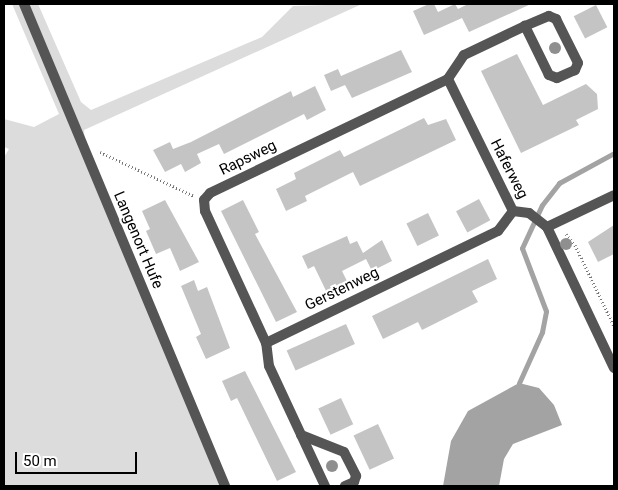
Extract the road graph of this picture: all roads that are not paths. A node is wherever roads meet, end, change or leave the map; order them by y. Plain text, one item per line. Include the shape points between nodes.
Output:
1 (24, 4) edge
2 (525, 26) junction
3 (448, 79) junction
4 (614, 195) edge
5 (513, 211) junction
6 (551, 225) junction
7 (266, 343) junction
8 (614, 365) edge
9 (301, 435) junction
10 (225, 486) edge
11 (325, 486) edge
12 (344, 486) edge

1 - 10 street, Langenort Hufe
2 - 2 street via 549,75 557,78 575,70 578,63 556,19 548,16
2 - 3 street via 464,56
3 - 5 street, Haferweg
3 - 7 street, Rapsweg via 210,193 204,200 205,211
4 - 6 street
5 - 6 street, Haferweg via 529,213
5 - 7 street, Gerstenweg via 498,231
6 - 8 street, Haferweg
7 - 9 street via 269,366
9 - 11 street
9 - 12 street via 344,452 356,476 354,482

